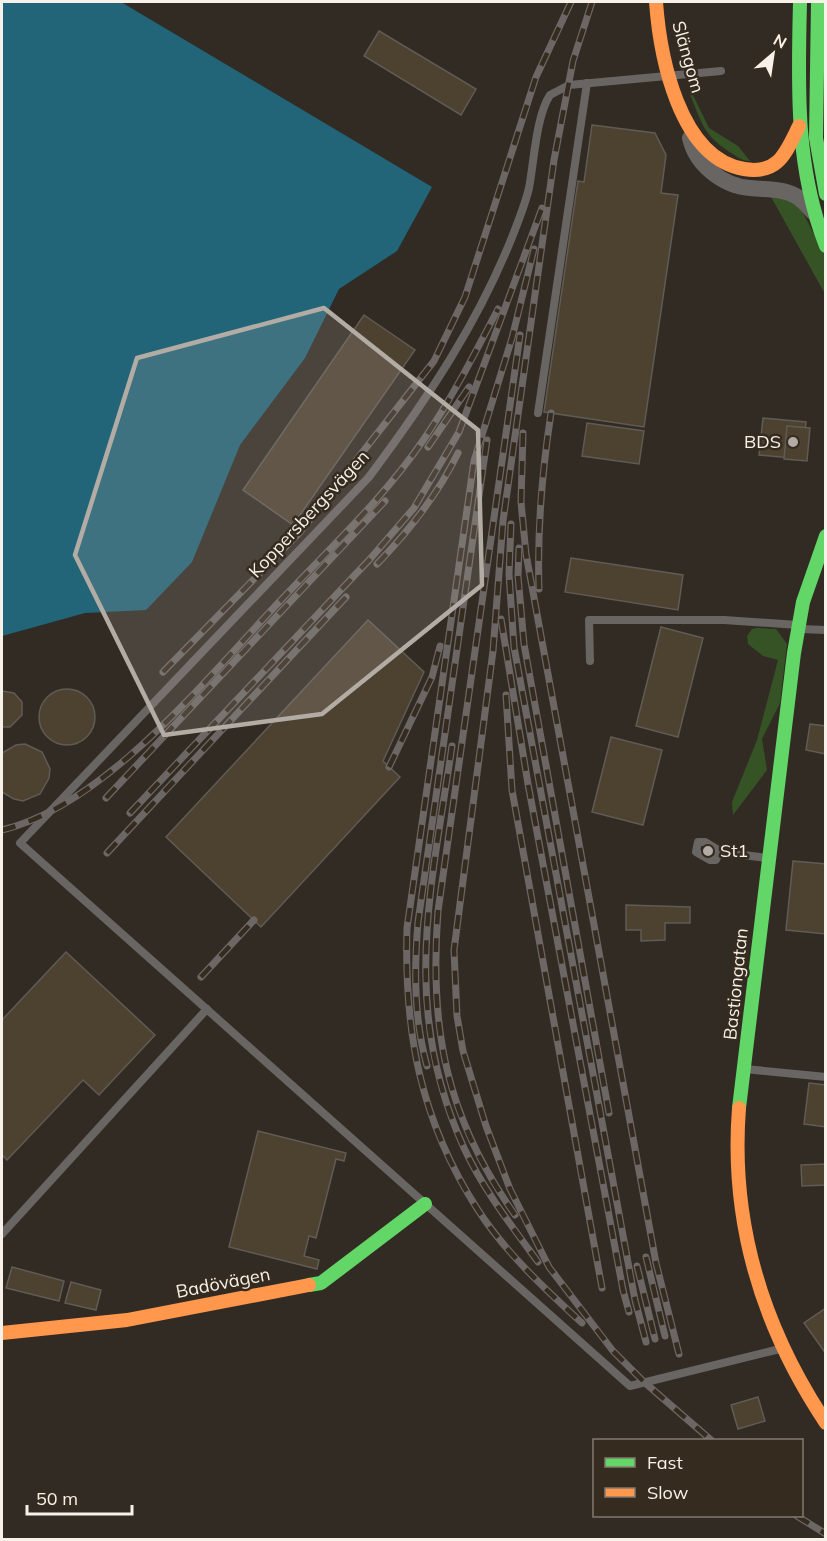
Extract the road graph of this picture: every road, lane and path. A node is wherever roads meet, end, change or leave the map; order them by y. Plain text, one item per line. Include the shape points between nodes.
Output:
1 (656, 2) edge
2 (800, 2) edge
3 (818, 2) edge
4 (721, 71) dead end
5 (669, 74) junction
6 (587, 83) junction
7 (687, 122) junction
8 (799, 126) junction
9 (825, 191) edge
10 (813, 212) junction
11 (825, 246) edge
12 (538, 413) dead end
13 (825, 536) edge
14 (798, 627) junction
15 (825, 630) edge
16 (590, 661) dead end
17 (720, 851) dead end
18 (768, 858) junction
19 (207, 1010) junction
20 (745, 1069) junction
21 (825, 1077) edge
22 (425, 1204) junction
23 (2, 1234) edge
24 (2, 1333) edge
25 (780, 1349) junction
26 (825, 1423) edge

1 - 5 main road, Slängom via 657,25
2 - 8 main road
3 - 9 main road via 816,138
4 - 5 lane, Koppersbergsvägen
5 - 6 lane, Koppersbergsvägen
5 - 7 main road, Slängom
6 - 12 lane
6 - 19 lane, Koppersbergsvägen via 561,87 547,100 528,191 488,293 438,383 369,477 20,843
7 - 8 main road, Slängom via 693,135 714,155 748,171 783,159
7 - 10 street, Slängom via 693,150 712,172 736,185 775,189 796,196
8 - 10 main road
10 - 11 main road
13 - 14 main road, Bastiongatan
14 - 15 lane
14 - 16 lane via 724,620 589,620
14 - 18 main road, Bastiongatan
17 - 18 lane
18 - 20 main road, Bastiongatan
19 - 22 lane
19 - 23 lane
20 - 21 lane
20 - 25 main road, Bastiongatan via 739,1197 751,1267
22 - 24 main road, Badövägen via 321,1282 127,1320
22 - 25 lane via 630,1386
25 - 26 main road, Bastiongatan

